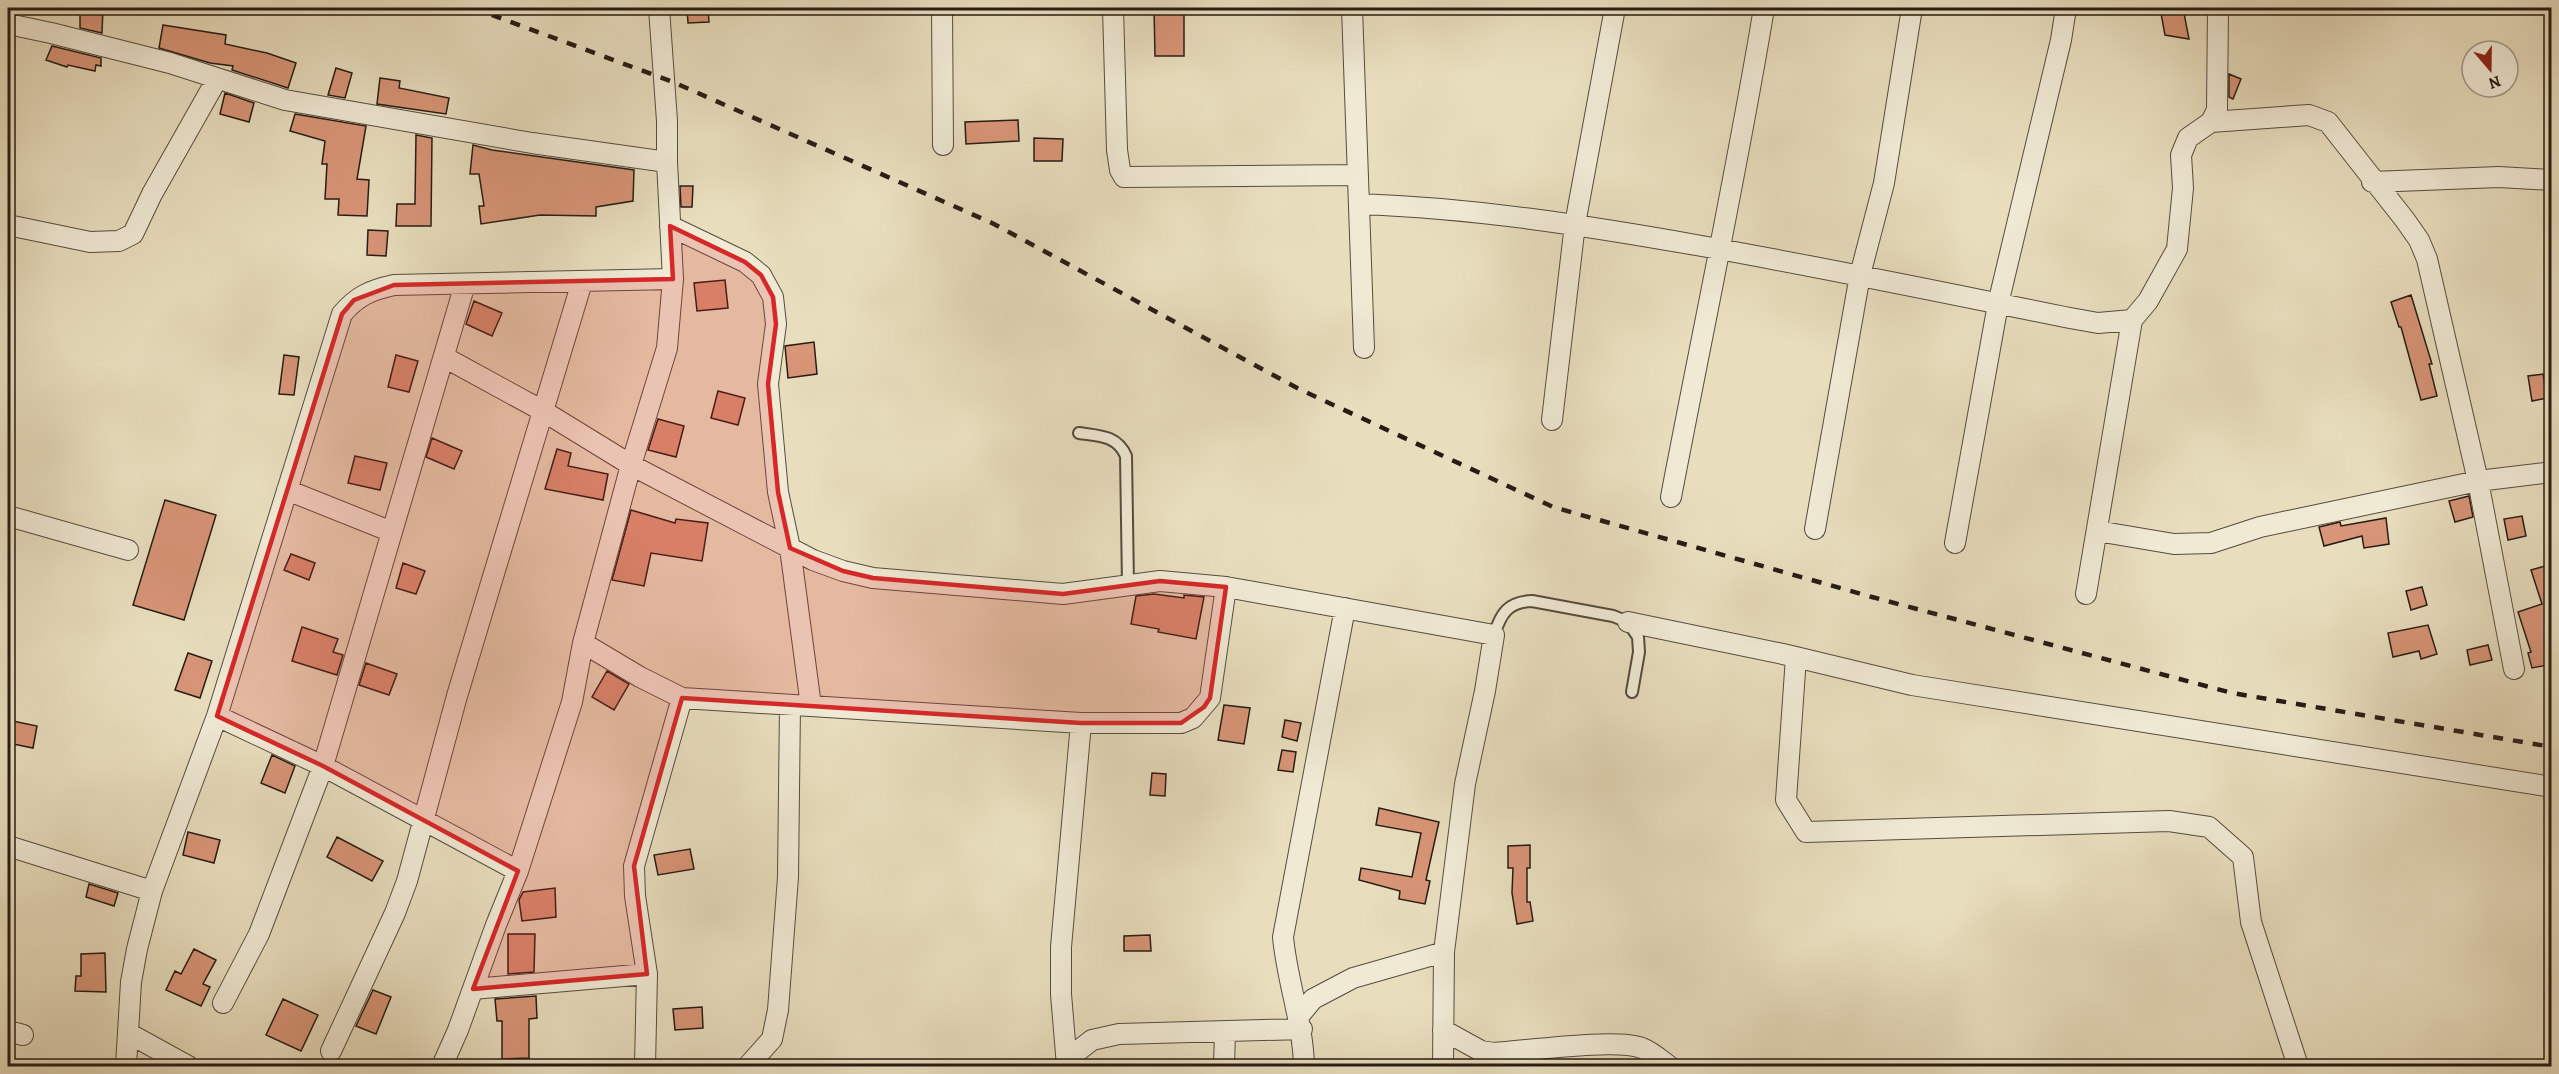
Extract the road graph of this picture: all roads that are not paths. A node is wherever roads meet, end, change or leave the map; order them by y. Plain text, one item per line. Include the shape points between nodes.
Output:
1 (659, 8) edge
2 (942, 8) edge
3 (1113, 8) edge
4 (1352, 8) edge
5 (1615, 8) edge
6 (1764, 8) edge
7 (1912, 8) edge
8 (2066, 8) edge
9 (2218, 8) edge
10 (8, 24) edge
11 (217, 79) junction
12 (2211, 122) junction
13 (943, 145) dead end
14 (667, 162) junction
15 (1358, 175) junction
16 (2552, 180) edge
17 (2372, 182) junction
18 (1359, 204) junction
19 (1575, 224) junction
20 (8, 225) edge
21 (670, 226) junction
22 (1719, 249) junction
23 (1860, 275) junction
24 (673, 279) junction
25 (582, 282) junction
26 (465, 284) junction
27 (1998, 303) junction
28 (2132, 320) junction
29 (1364, 348) dead end
30 (444, 357) junction
31 (543, 411) junction
32 (1552, 420) dead end
33 (1079, 433) dead end
34 (631, 465) junction
35 (2552, 472) edge
36 (2478, 481) junction
37 (287, 490) junction
38 (1671, 497) dead end
39 (8, 516) edge
40 (1815, 529) dead end
41 (392, 531) junction
42 (2097, 531) junction
43 (1955, 543) dead end
44 (790, 548) junction
45 (128, 550) dead end
46 (1128, 584) junction
47 (1226, 587) junction
48 (2086, 594) dead end
49 (1345, 608) junction
50 (1628, 622) junction
51 (1494, 635) junction
52 (583, 643) junction
53 (1796, 657) junction
54 (2514, 669) dead end
55 (1632, 693) dead end
56 (682, 698) junction
57 (790, 705) junction
58 (811, 706) junction
59 (217, 716) junction
60 (1081, 723) junction
61 (323, 766) junction
62 (2552, 787) edge
63 (422, 819) junction
64 (8, 846) edge
65 (518, 871) junction
66 (152, 891) junction
67 (1444, 952) junction
68 (647, 974) junction
69 (473, 989) junction
70 (223, 1004) dead end
71 (1301, 1023) junction
72 (1443, 1030) junction
73 (1225, 1032) junction
74 (128, 1033) junction
75 (331, 1051) dead end
76 (1066, 1063) edge
77 (126, 1066) edge
78 (188, 1066) edge
79 (442, 1066) edge
80 (645, 1066) edge
81 (748, 1066) edge
82 (1224, 1066) edge
83 (1304, 1066) edge
84 (1443, 1066) edge
85 (1669, 1066) edge
86 (2298, 1066) edge

1 - 14 street
2 - 13 street
3 - 15 street via 1117,150 1124,177
4 - 15 street
5 - 19 street
6 - 22 street via 1746,122
7 - 23 street via 1884,183
8 - 27 street
9 - 12 street via 2217,110
10 - 11 street via 170,63
11 - 14 street via 338,111
11 - 20 street via 133,234 119,241 90,242
12 - 17 street via 2319,117 2328,122
12 - 28 street via 2188,138 2184,147 2177,249 2148,301
14 - 21 street
15 - 18 street
16 - 17 street via 2499,177
17 - 36 street via 2419,240 2427,260
18 - 19 street via 1458,209
18 - 29 street
19 - 22 street
19 - 32 street
21 - 24 street
21 - 44 street via 745,262 761,275 773,297 776,324 768,384 778,492
22 - 23 street
22 - 38 street
23 - 27 street
23 - 40 street
24 - 25 street
24 - 34 street via 667,348
25 - 26 street
25 - 31 street
26 - 30 street
26 - 37 street via 394,285 354,300 342,314
27 - 28 street via 2098,323
27 - 43 street
28 - 42 street
30 - 31 street
30 - 41 street
31 - 34 street
31 - 63 street
33 - 46 lane via 1112,438 1126,456
34 - 44 street
34 - 52 street
35 - 36 street
36 - 42 street via 2260,527 2211,543 2174,544
36 - 54 street
37 - 41 street
37 - 59 street
39 - 45 street
41 - 61 street
42 - 48 street
44 - 46 street via 843,571 873,578 1063,594
44 - 58 street
46 - 47 street via 1160,581
47 - 49 street
47 - 60 street via 1210,698 1199,713 1181,723
49 - 51 street
49 - 71 street via 1283,937 1290,988
50 - 51 lane via 1532,601 1520,602 1510,605 1500,617
50 - 53 street
50 - 55 lane via 1638,637 1639,652
51 - 67 street via 1465,784
52 - 56 street
52 - 65 street via 572,702
53 - 62 street via 1912,685
53 - 86 street via 1786,800 1806,832 2169,821 2209,827 2243,857 2251,922
56 - 57 street
56 - 68 street via 634,866
57 - 58 street
57 - 81 street via 788,878 778,1010 772,1039
58 - 60 street
59 - 61 street
59 - 66 street
60 - 76 street via 1061,947
61 - 63 street
61 - 70 street via 259,934
63 - 65 street
63 - 75 street via 395,913
64 - 66 street
65 - 69 street
66 - 74 street via 133,971
67 - 71 street via 1353,978 1313,999
67 - 72 street
68 - 69 street
68 - 80 street
69 - 79 street
71 - 73 street
71 - 83 street
72 - 84 street
72 - 85 street via 1481,1051 1632,1046
73 - 76 street via 1103,1036 1092,1040
73 - 82 street
74 - 77 street
74 - 78 street

